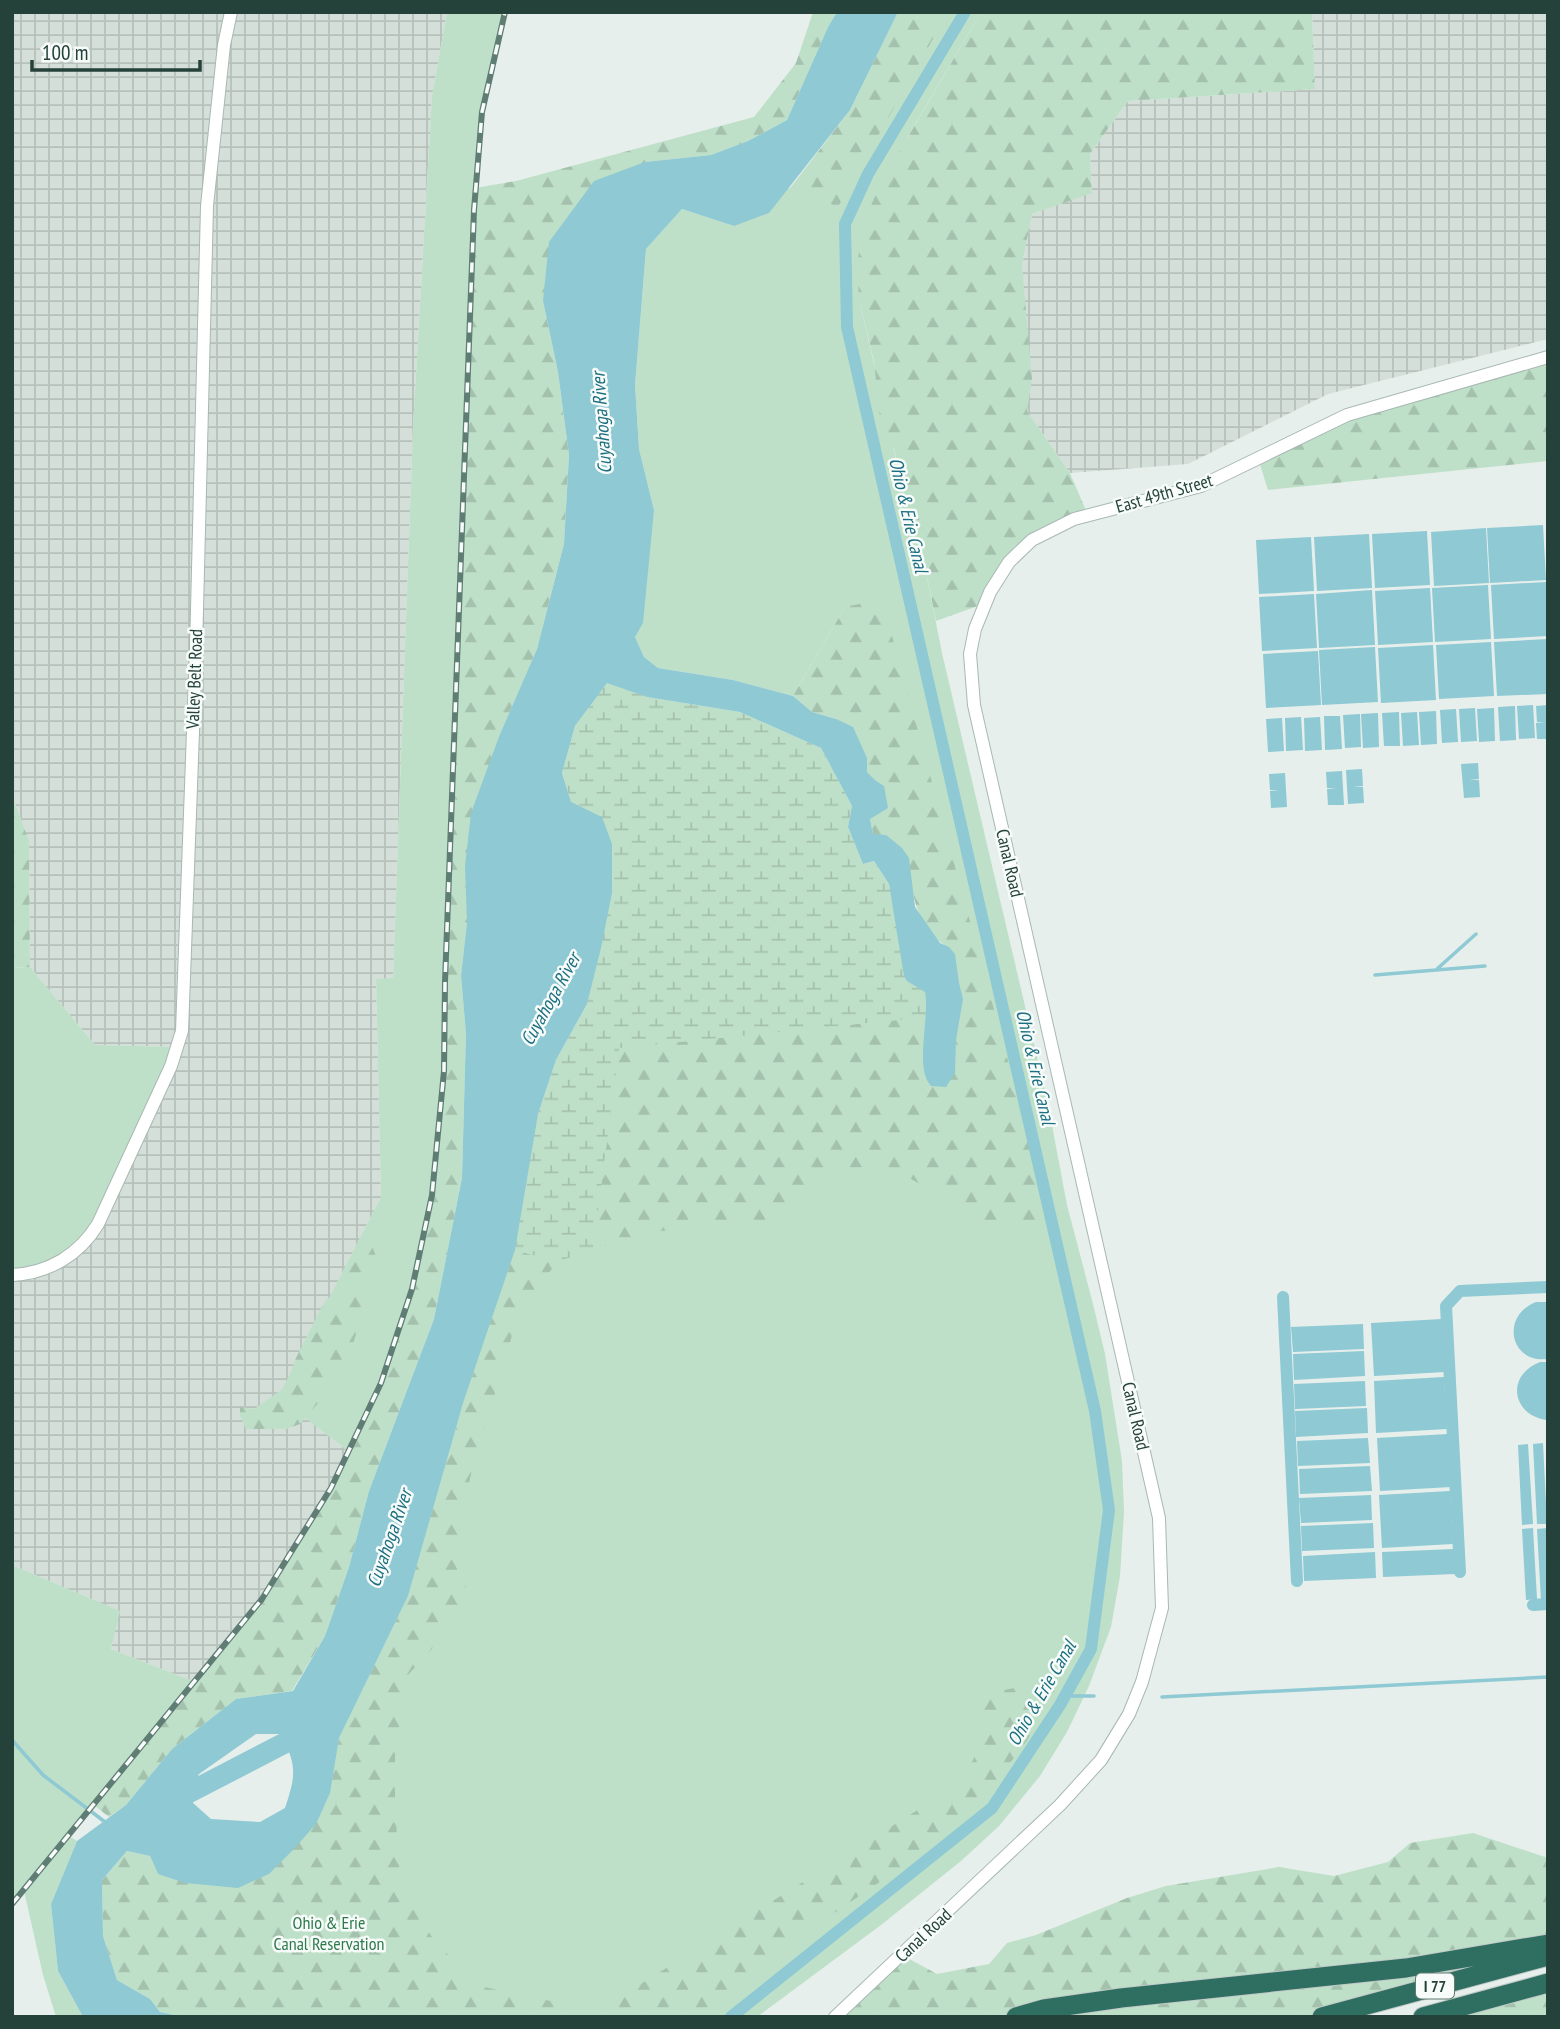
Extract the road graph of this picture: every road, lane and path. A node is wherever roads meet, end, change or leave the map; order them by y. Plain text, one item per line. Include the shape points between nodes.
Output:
1 (231, 12) edge
2 (1548, 357) edge
3 (974, 705) joint
4 (12, 1275) edge
5 (1548, 1944) edge
6 (1548, 1956) edge
7 (1548, 1983) edge
8 (1469, 2005) junction
9 (835, 2017) edge
10 (1016, 2017) edge
11 (1322, 2017) edge
12 (1423, 2017) edge
13 (1433, 2017) edge

1 - 4 street, Valley Belt Road via 207,205 182,1031 171,1066 88,1241 54,1266
2 - 3 street, East 49th Street via 1347,415 1201,486 1074,519 1032,540 1009,562 975,629 970,654
3 - 9 street, Canal Road via 1159,1518 1162,1608 1142,1682 1101,1760 1060,1805
5 - 10 highway via 1406,1968 1121,1998
6 - 11 highway, I 77
7 - 8 highway, I 77
8 - 12 highway, I 77
8 - 13 highway

